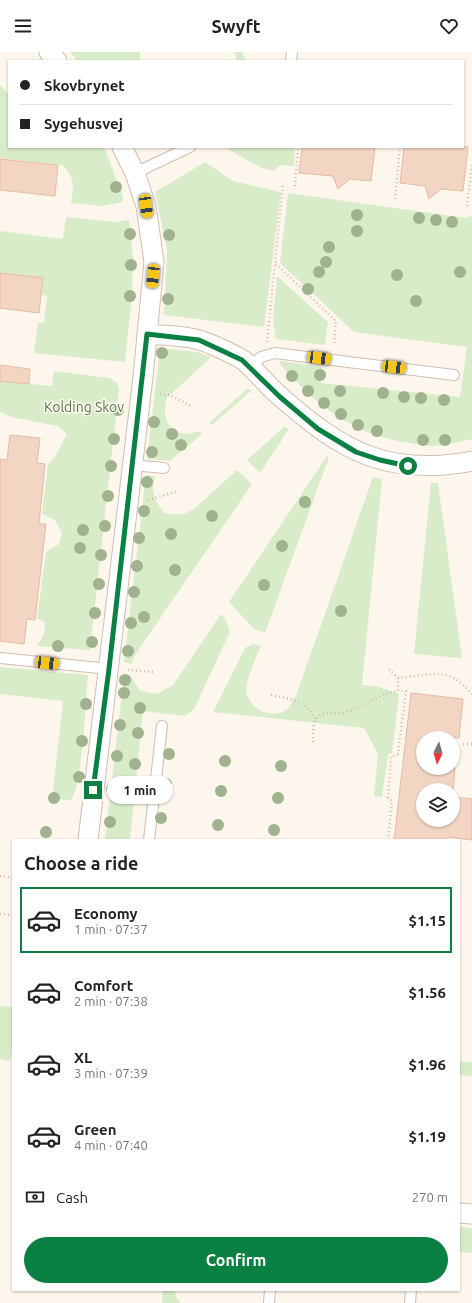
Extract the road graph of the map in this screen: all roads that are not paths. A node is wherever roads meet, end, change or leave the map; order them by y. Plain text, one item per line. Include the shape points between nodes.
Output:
1 (48, 52) edge
2 (56, 60) edge
3 (122, 148) edge
4 (188, 148) edge
5 (135, 173) junction
6 (147, 334) junction
7 (250, 367) junction
8 (454, 375) dead end
9 (472, 461) edge
10 (132, 465) junction
11 (164, 468) dead end
12 (0, 658) edge
13 (109, 669) junction
14 (162, 726) dead end
15 (88, 839) edge
16 (149, 839) edge
17 (460, 1213) edge
18 (472, 1214) edge
19 (270, 1291) edge
20 (411, 1291) edge
21 (269, 1303) edge
22 (410, 1303) edge

1 - 2 street
3 - 5 street
4 - 5 lane
5 - 6 street via 146,206 154,262
6 - 7 street via 199,340 242,360
6 - 10 street
7 - 8 lane via 261,357 275,353
7 - 9 street via 318,429 356,452 408,466 436,466
10 - 11 lane
10 - 13 street
12 - 13 lane
13 - 15 street
14 - 16 lane
17 - 18 street
19 - 21 lane
20 - 22 lane

